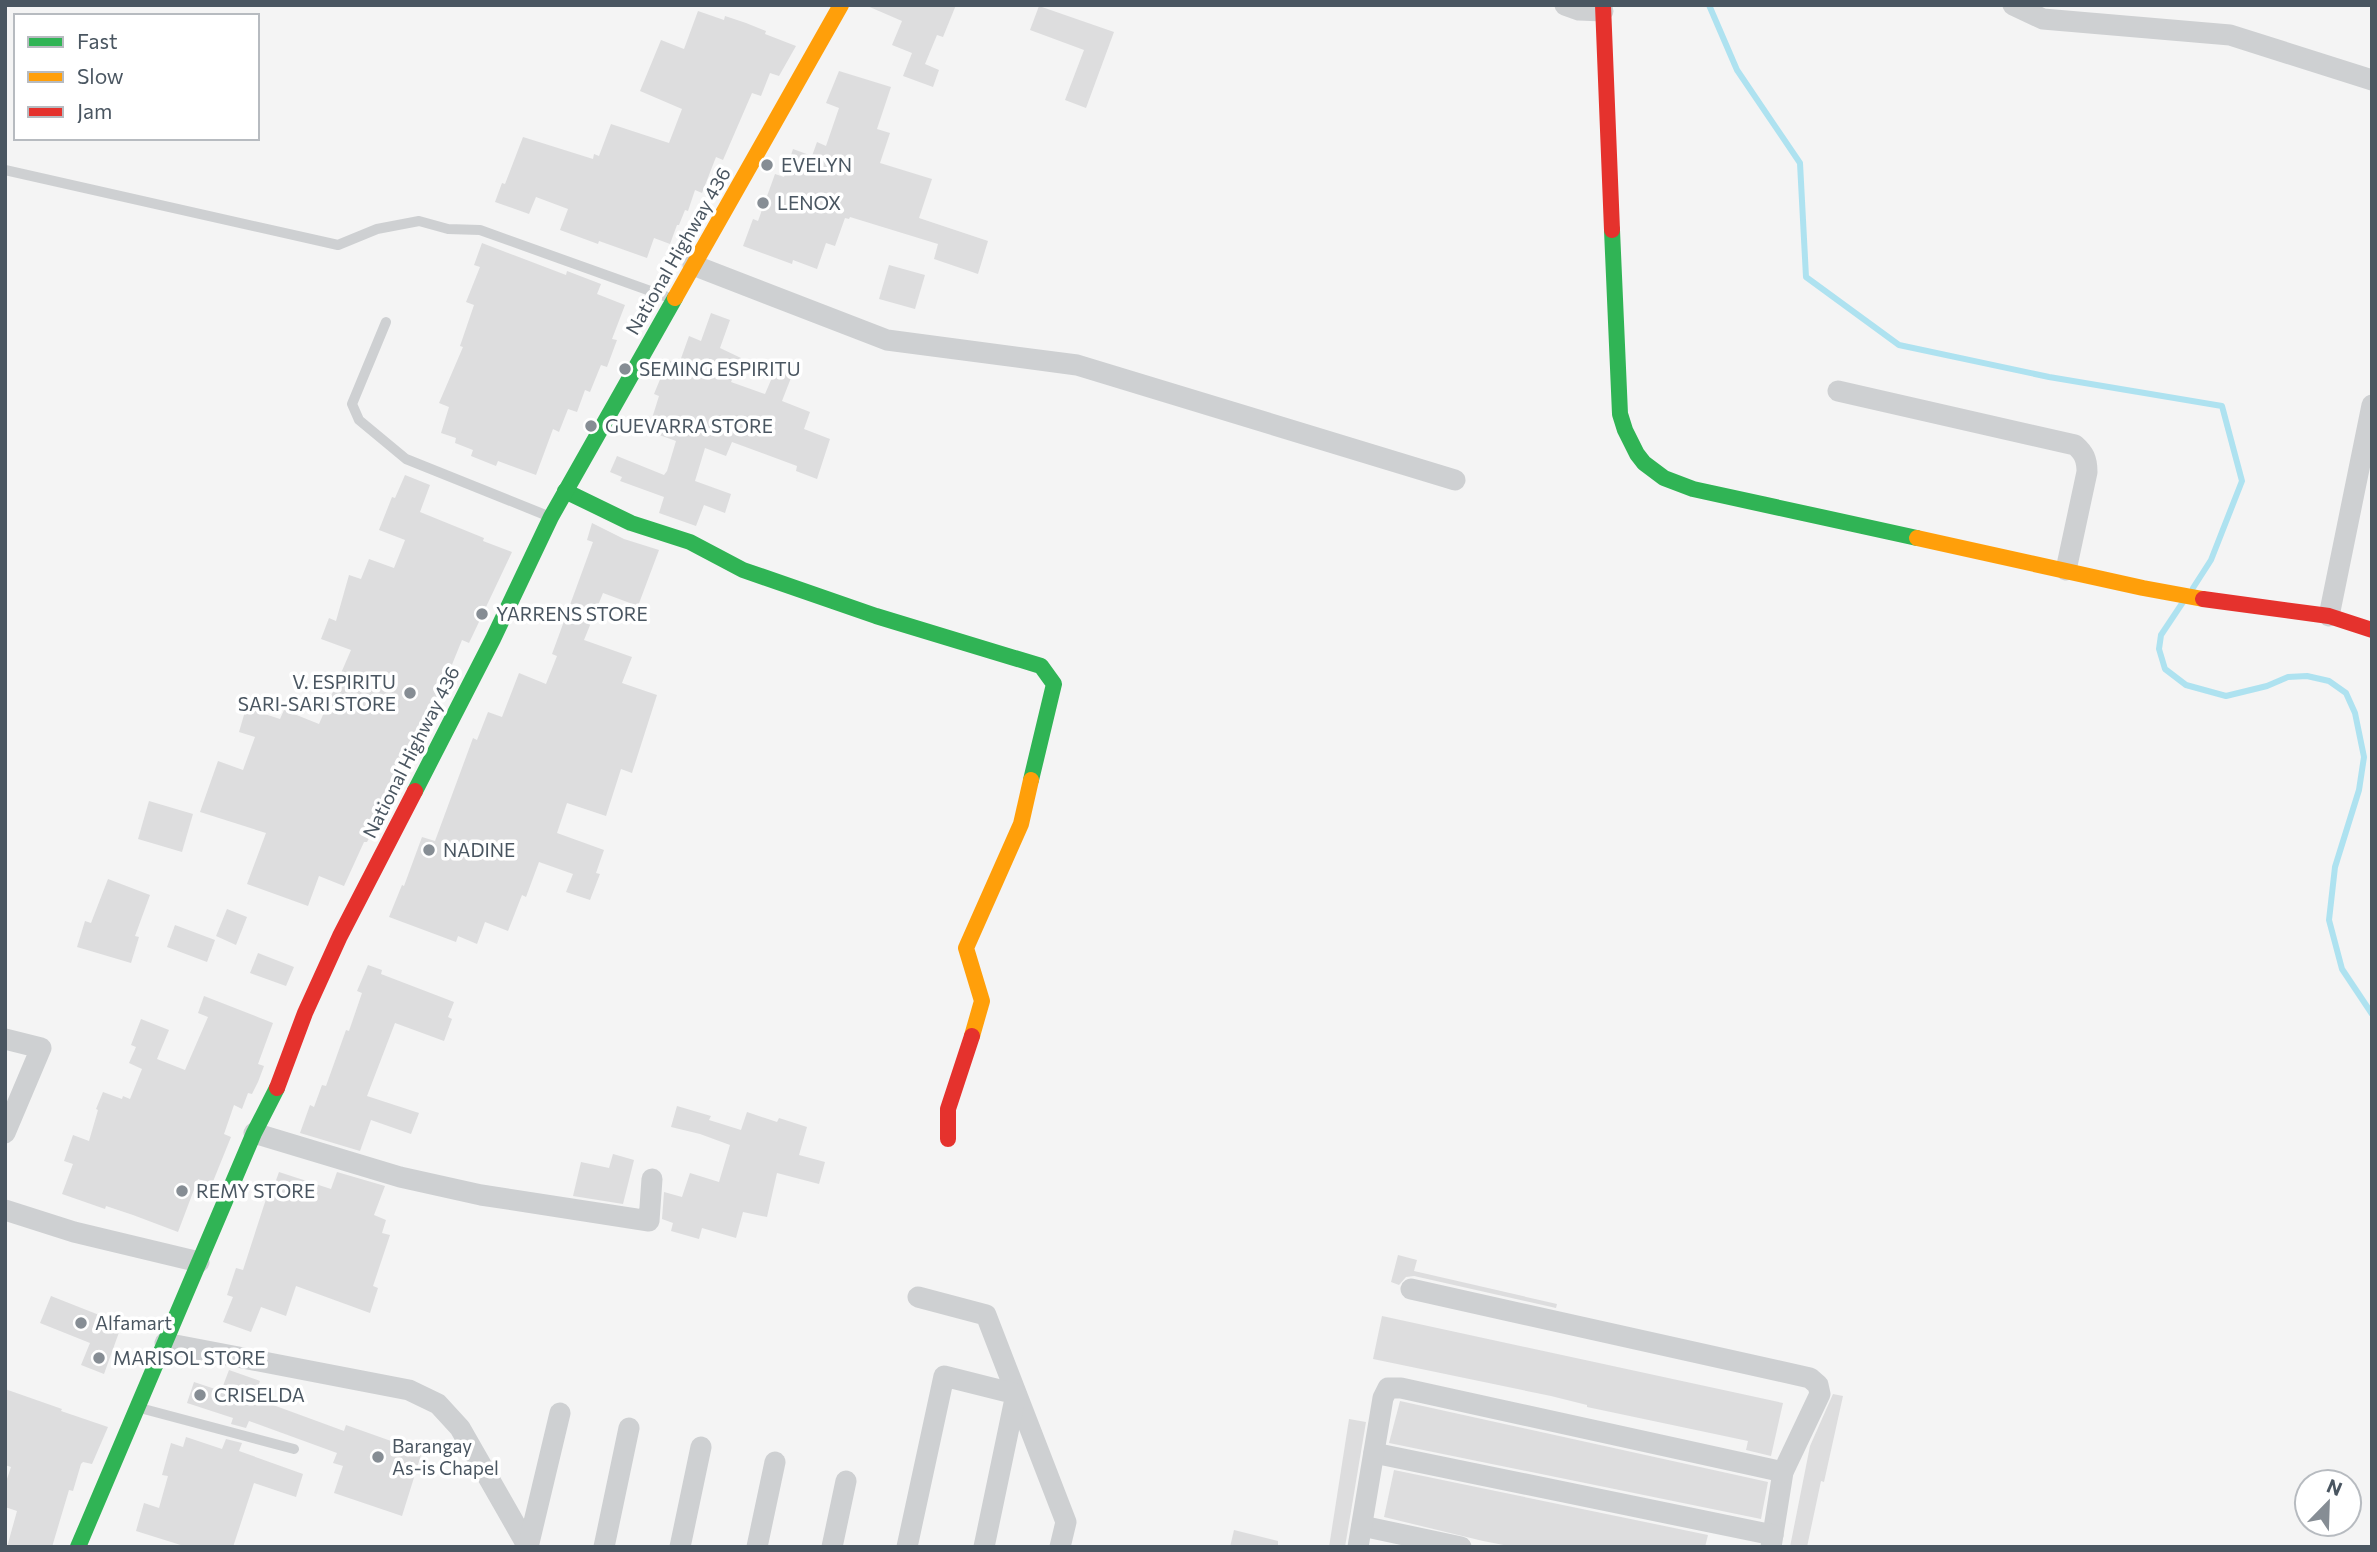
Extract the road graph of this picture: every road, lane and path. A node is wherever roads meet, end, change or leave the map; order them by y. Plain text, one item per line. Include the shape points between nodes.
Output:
1 (841, 5) edge
2 (1565, 5) edge
3 (2014, 5) edge
4 (1603, 8) edge
5 (2372, 80) edge
6 (5, 170) edge
7 (693, 265) junction
8 (674, 299) junction
9 (386, 322) dead end
10 (1838, 391) dead end
11 (2372, 405) edge
12 (1455, 480) dead end
13 (565, 491) junction
14 (551, 517) junction
15 (2066, 570) junction
16 (2329, 615) junction
17 (2372, 630) edge
18 (5, 1039) edge
19 (5, 1133) edge
20 (254, 1133) junction
21 (948, 1139) dead end
22 (652, 1179) dead end
23 (5, 1210) edge
24 (199, 1262) junction
25 (1412, 1289) dead end
26 (918, 1297) dead end
27 (165, 1343) junction
28 (1016, 1394) junction
29 (137, 1408) junction
30 (560, 1413) dead end
31 (629, 1428) dead end
32 (701, 1447) dead end
33 (294, 1448) dead end
34 (1374, 1453) junction
35 (775, 1462) dead end
36 (1783, 1472) junction
37 (846, 1481) dead end
38 (1360, 1536) edge
39 (1772, 1541) edge
40 (78, 1547) edge
41 (528, 1547) edge
42 (604, 1547) edge
43 (680, 1547) edge
44 (757, 1547) edge
45 (832, 1547) edge
46 (907, 1547) edge
47 (984, 1547) edge
48 (1060, 1547) edge
49 (1461, 1547) edge

1 - 7 street, National Highway 436
2 - 4 street via 1579,10
3 - 5 street via 2043,19 2230,36
4 - 15 street via 1620,414 1627,440 1646,466 1693,489
6 - 8 lane via 338,245 377,229 419,221 448,229 480,230
7 - 8 street, National Highway 436
7 - 12 street via 887,340 1077,365
8 - 13 street, National Highway 436
9 - 14 lane via 352,404 359,420 406,459
10 - 15 street via 2075,444 2083,452 2087,472
11 - 16 street
13 - 14 street, National Highway 436
13 - 21 street via 631,523 690,542 743,570 1041,666 1054,684 1021,824 966,948 982,1000 948,1109
14 - 20 street, National Highway 436 via 340,936
15 - 16 street via 2222,602
16 - 17 street
18 - 19 street via 41,1048
20 - 22 street via 414,1180 649,1220
20 - 24 street, National Highway 436
23 - 24 street
24 - 27 street, National Highway 436
25 - 36 street via 1810,1378 1820,1394
26 - 28 street via 986,1315
27 - 29 street, National Highway 436
27 - 41 street via 409,1390 438,1404 460,1428
28 - 46 street via 944,1376
28 - 47 street
28 - 48 street via 1066,1522
29 - 33 lane
29 - 40 street, National Highway 436
30 - 41 street
31 - 42 street
32 - 43 street
34 - 36 street via 1383,1398 1388,1388 1401,1388
34 - 38 street
34 - 39 street
35 - 44 street
36 - 39 street
37 - 45 street
38 - 49 street

